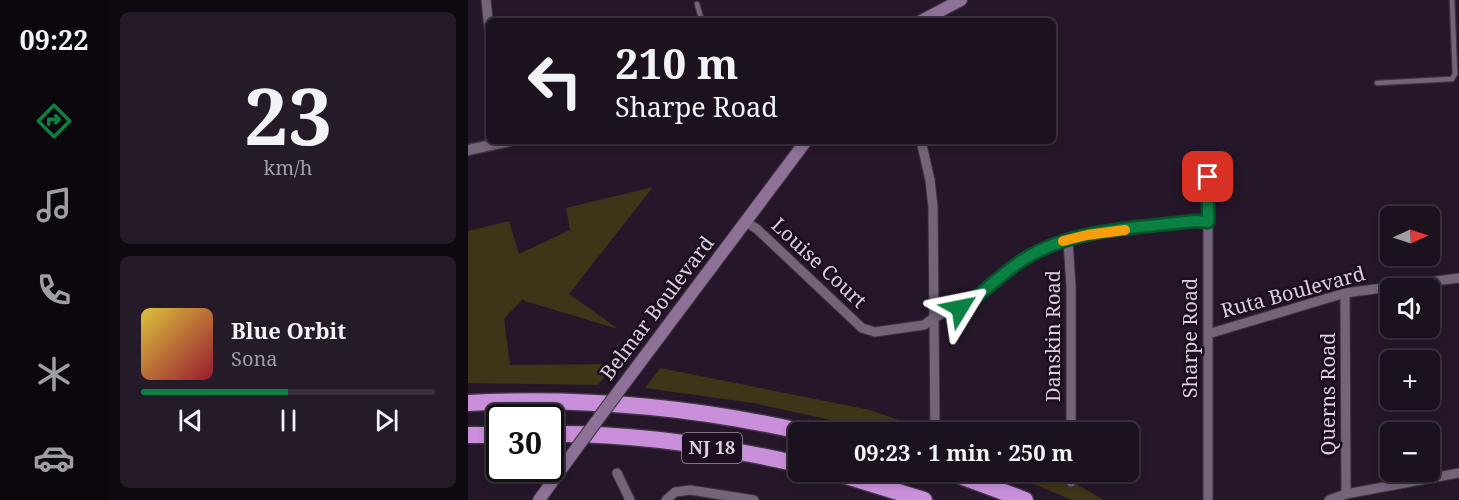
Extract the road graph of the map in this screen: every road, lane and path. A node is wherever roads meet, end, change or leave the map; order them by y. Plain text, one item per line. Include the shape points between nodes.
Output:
1 (486, 0) edge
2 (961, 0) edge
3 (1452, 0) edge
4 (697, 4) dead end
5 (488, 18) edge
6 (701, 18) edge
7 (927, 18) edge
8 (1377, 83) dead end
9 (495, 144) edge
10 (804, 144) edge
11 (922, 144) edge
12 (468, 150) edge
13 (1208, 177) dead end
14 (746, 222) junction
15 (1208, 222) junction
16 (1068, 240) junction
17 (1459, 278) edge
18 (1345, 293) junction
19 (935, 317) junction
20 (1208, 334) junction
21 (468, 403) edge
22 (935, 422) edge
23 (1071, 422) edge
24 (788, 429) edge
25 (468, 435) edge
26 (486, 435) edge
27 (564, 435) edge
28 (788, 462) edge
29 (617, 473) dead end
30 (1459, 474) edge
31 (866, 482) edge
32 (977, 482) edge
33 (1346, 494) junction
34 (539, 500) edge
35 (630, 500) edge
36 (666, 500) edge
37 (754, 500) edge
38 (924, 500) edge
39 (1025, 500) edge
40 (1208, 500) edge
41 (1329, 500) edge

1 - 5 street
2 - 7 main road
3 - 8 lane via 1452,79
4 - 6 lane
9 - 12 street
10 - 14 main road, Belmar Boulevard
11 - 19 street via 933,207
13 - 15 street, Sharpe Road
14 - 19 street, Louise Court via 865,330 924,325
14 - 34 main road, Belmar Boulevard, bridge
15 - 16 street, Louise Court via 1184,222
15 - 20 street, Sharpe Road
16 - 19 street, Louise Court via 1026,257 966,304
16 - 23 street, Danskin Road
17 - 18 street, Ruta Boulevard
18 - 20 street, Ruta Boulevard
18 - 33 street, Querns Road
19 - 22 street
20 - 40 street, Sharpe Road
21 - 24 highway, NJ 18 via 634,405
25 - 26 highway
27 - 28 highway, NJ 18 via 661,441
29 - 35 street
30 - 33 street
31 - 38 highway
32 - 39 highway
33 - 41 street
36 - 37 street via 675,492 690,490

